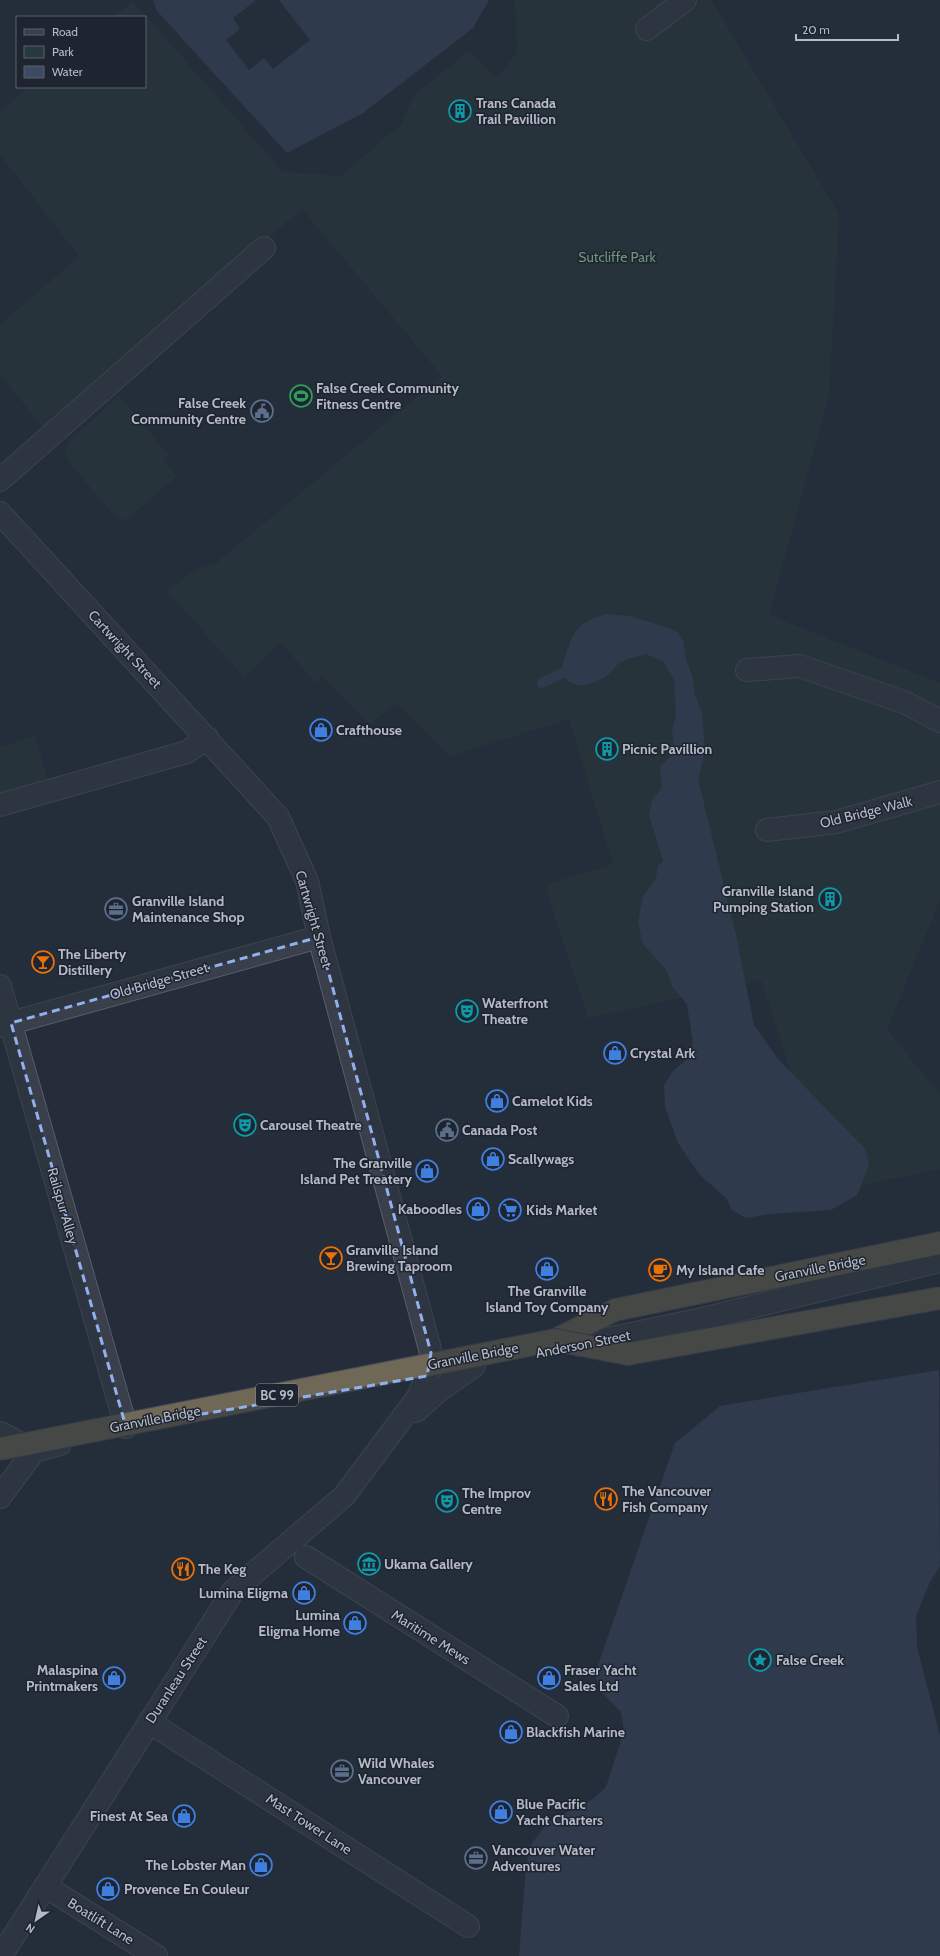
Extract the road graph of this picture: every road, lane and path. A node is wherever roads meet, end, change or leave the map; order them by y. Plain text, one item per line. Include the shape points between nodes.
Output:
1 (685, 0) edge
2 (647, 29) dead end
3 (264, 248) dead end
4 (0, 480) edge
5 (0, 512) edge
6 (747, 670) dead end
7 (940, 721) edge
8 (207, 738) junction
9 (940, 792) edge
10 (0, 804) edge
11 (767, 830) dead end
12 (319, 937) junction
13 (0, 986) edge
14 (6, 1024) edge
15 (940, 1243) edge
16 (940, 1261) edge
17 (940, 1298) edge
18 (555, 1340) junction
19 (431, 1353) junction
20 (465, 1368) junction
21 (427, 1376) junction
22 (126, 1427) junction
23 (0, 1433) edge
24 (390, 1435) junction
25 (0, 1449) edge
26 (34, 1451) junction
27 (0, 1498) edge
28 (306, 1557) dead end
29 (557, 1716) dead end
30 (149, 1722) junction
31 (45, 1886) junction
32 (468, 1926) dead end
33 (0, 1956) edge
34 (156, 1956) edge

1 - 2 street
3 - 4 street
5 - 8 street, Cartwright Street
6 - 7 street via 800,666 906,703
8 - 10 street via 187,752
8 - 12 street, Cartwright Street via 278,817 307,881
9 - 11 street, Old Bridge Walk via 836,822
12 - 14 street, Old Bridge Street
12 - 19 street, Cartwright Street
13 - 14 street, Railspur Alley
14 - 22 street, Railspur Alley
15 - 18 highway, Granville Bridge / BC 99 via 615,1310
16 - 20 street, Anderson Street via 658,1329
17 - 18 highway, bridge via 628,1354
18 - 25 highway, Granville Bridge / BC 99, bridge
19 - 20 street via 442,1363
19 - 21 street, Cartwright Street
20 - 21 street, Anderson Street
20 - 24 street, Duranleau Street
21 - 22 street, Anderson Street
21 - 24 street, Duranleau Street via 418,1397
22 - 26 street, Anderson Street
23 - 26 street
24 - 30 street, Duranleau Street via 344,1496 233,1591
26 - 27 street
28 - 29 street, Maritime Mews
30 - 31 street, Duranleau Street
30 - 32 street, Mast Tower Lane
31 - 33 street, Duranleau Street
31 - 34 street, Boatlift Lane

